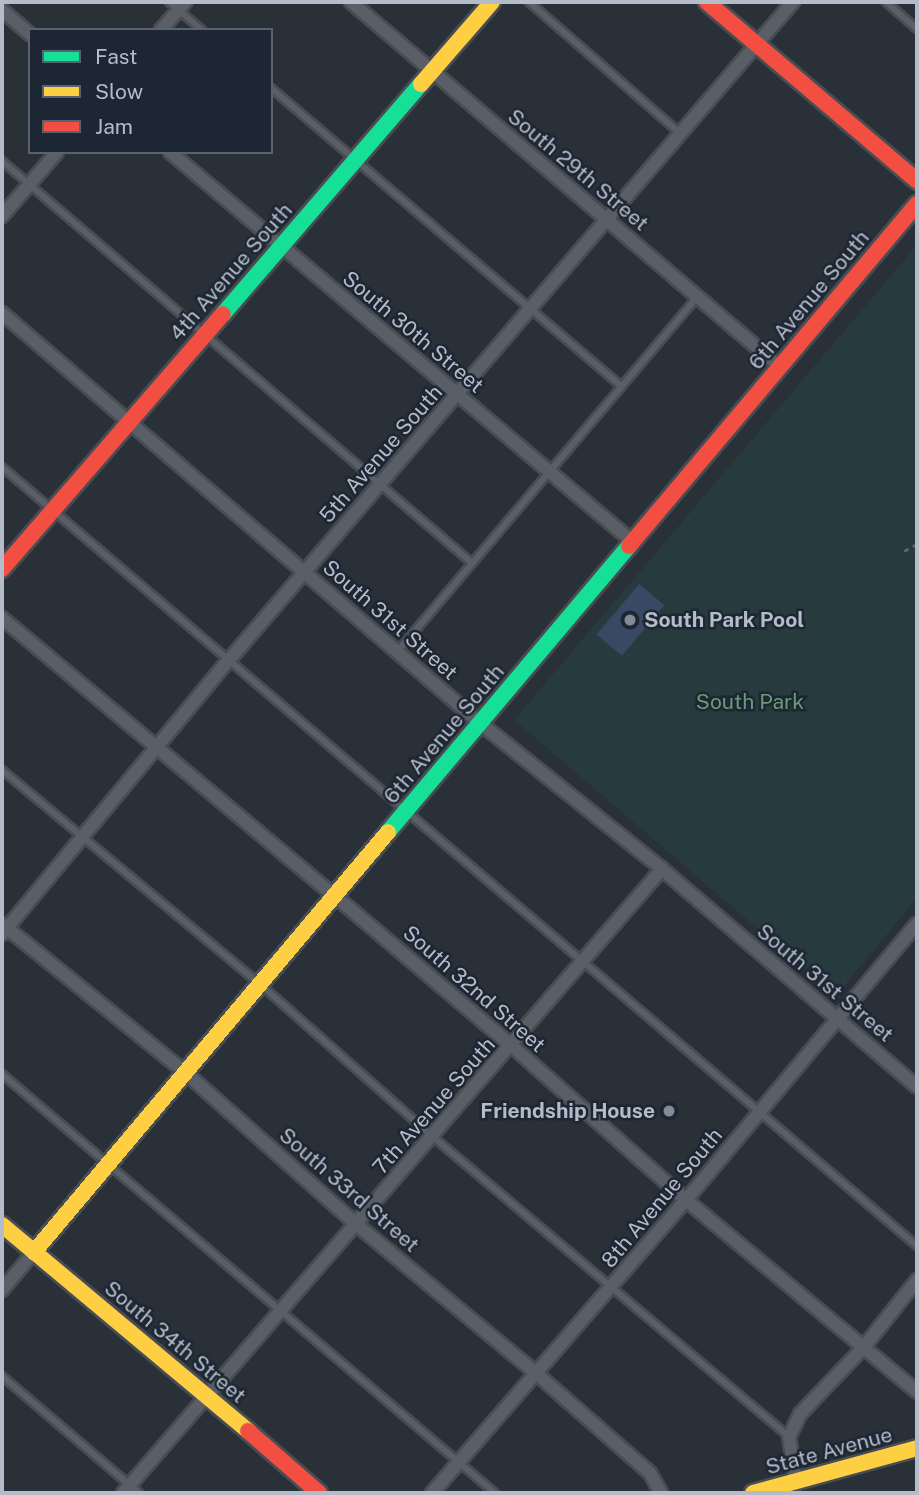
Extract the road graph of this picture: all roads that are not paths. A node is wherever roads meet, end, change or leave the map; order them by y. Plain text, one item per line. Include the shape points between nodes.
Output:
1 (351, 2) edge
2 (492, 2) edge
3 (529, 2) edge
4 (707, 2) edge
5 (793, 2) edge
6 (886, 2) edge
7 (178, 4) edge
8 (2, 10) edge
9 (162, 28) edge
10 (200, 28) edge
11 (917, 29) edge
12 (28, 32) edge
13 (757, 44) junction
14 (433, 72) junction
15 (273, 90) edge
16 (681, 134) junction
17 (55, 154) edge
18 (172, 154) edge
19 (356, 160) junction
20 (2, 161) edge
21 (917, 181) edge
22 (29, 184) junction
23 (917, 204) edge
24 (2, 216) edge
25 (608, 220) junction
26 (282, 247) junction
27 (697, 297) junction
28 (530, 310) junction
29 (2, 313) edge
30 (204, 335) junction
31 (780, 367) junction
32 (621, 386) junction
33 (457, 395) junction
34 (128, 422) junction
35 (2, 467) edge
36 (548, 471) junction
37 (379, 485) junction
38 (53, 510) junction
39 (632, 542) junction
40 (472, 563) junction
41 (2, 569) edge
42 (304, 572) junction
43 (2, 618) edge
44 (398, 652) junction
45 (229, 660) junction
46 (480, 723) junction
47 (156, 748) junction
48 (2, 770) edge
49 (406, 811) junction
50 (82, 837) junction
51 (662, 869) junction
52 (335, 895) junction
53 (917, 924) edge
54 (3, 929) edge
55 (583, 961) junction
56 (260, 984) junction
57 (839, 1020) junction
58 (512, 1045) junction
59 (186, 1073) junction
60 (2, 1074) edge
61 (917, 1087) edge
62 (760, 1112) junction
63 (433, 1137) junction
64 (108, 1164) junction
65 (685, 1200) junction
66 (2, 1225) edge
67 (357, 1225) junction
68 (917, 1246) edge
69 (34, 1252) junction
70 (917, 1280) edge
71 (611, 1286) junction
72 (2, 1290) edge
73 (281, 1309) junction
74 (863, 1348) junction
75 (537, 1374) junction
76 (2, 1376) edge
77 (917, 1392) edge
78 (208, 1395) junction
79 (789, 1437) junction
80 (917, 1448) edge
81 (460, 1461) junction
82 (796, 1482) junction
83 (130, 1491) edge
84 (319, 1493) edge
85 (432, 1493) edge
86 (495, 1493) edge
87 (661, 1493) edge
88 (753, 1493) edge

1 - 14 street, South 29th Street
2 - 14 street, 4th Avenue South
3 - 16 lane
4 - 13 street
5 - 13 street, 5th Avenue South
6 - 11 lane
7 - 9 street
7 - 10 lane
8 - 12 street
13 - 16 street, 5th Avenue South
13 - 21 street
14 - 19 street, 4th Avenue South
14 - 25 street, South 29th Street
15 - 19 lane
16 - 25 street, 5th Avenue South
17 - 22 street
18 - 26 street, South 30th Street
19 - 26 street, 4th Avenue South
19 - 28 lane
20 - 22 lane
22 - 24 street
22 - 30 lane
23 - 31 street, 6th Avenue South
25 - 27 street, South 29th Street
25 - 28 street, 5th Avenue South
26 - 30 street, 4th Avenue South
26 - 33 street, South 30th Street
27 - 31 street, South 29th Street
27 - 32 lane
28 - 32 lane
28 - 33 street, 5th Avenue South
29 - 34 street, South 31st Street
30 - 34 street, 4th Avenue South
30 - 37 lane
31 - 39 street, 6th Avenue South
32 - 36 lane
33 - 36 street, South 30th Street
33 - 37 street, 5th Avenue South
34 - 38 street, 4th Avenue South
34 - 42 street, South 31st Street
35 - 38 lane
36 - 39 street, South 30th Street
36 - 40 lane
37 - 40 lane
37 - 42 street, 5th Avenue South
38 - 41 street, 4th Avenue South
38 - 45 lane
39 - 46 street, 6th Avenue South
40 - 44 lane
42 - 44 street, South 31st Street
42 - 45 street, 5th Avenue South
43 - 47 street, South 32nd Street
44 - 46 street, South 31st Street
45 - 47 street, 5th Avenue South
45 - 49 lane
46 - 49 street, 6th Avenue South
46 - 51 street, South 31st Street
47 - 50 street, 5th Avenue South
47 - 52 street, South 32nd Street
48 - 50 lane
49 - 52 street, 6th Avenue South
49 - 55 lane
50 - 54 street, 5th Avenue South
50 - 56 lane
51 - 55 street, 7th Avenue South
51 - 57 street, South 31st Street
52 - 56 street, 6th Avenue South
52 - 58 street, South 32nd Street
53 - 57 street, 8th Avenue South
54 - 59 street, South 33rd Street
55 - 58 street, 7th Avenue South
55 - 62 lane
56 - 59 street, 6th Avenue South
56 - 63 lane
57 - 61 street, South 31st Street
57 - 62 street, 8th Avenue South
58 - 63 street, 7th Avenue South
58 - 65 street, South 32nd Street
59 - 64 street, 6th Avenue South
59 - 67 street, South 33rd Street
60 - 64 lane
62 - 65 street, 8th Avenue South
62 - 68 lane
63 - 67 street, 7th Avenue South
63 - 71 lane
64 - 69 street, 6th Avenue South
64 - 73 lane
65 - 71 street, 8th Avenue South
65 - 74 street, South 32nd Street
66 - 69 street, South 34th Street
67 - 73 street, 7th Avenue South
67 - 75 street, South 33rd Street
69 - 72 street, 6th Avenue South
69 - 78 street, South 34th Street
70 - 74 street
71 - 75 street, 8th Avenue South
71 - 79 lane
73 - 78 street, 7th Avenue South
73 - 81 lane
74 - 77 street, South 32nd Street
74 - 79 street via 800,1414
75 - 81 street, 8th Avenue South
75 - 87 street, South 33rd Street via 650,1474
76 - 83 lane
78 - 83 street, 7th Avenue South
78 - 84 street, South 34th Street
79 - 82 street
80 - 82 street, State Avenue
81 - 85 street, 8th Avenue South
81 - 86 lane
82 - 88 street, State Avenue

